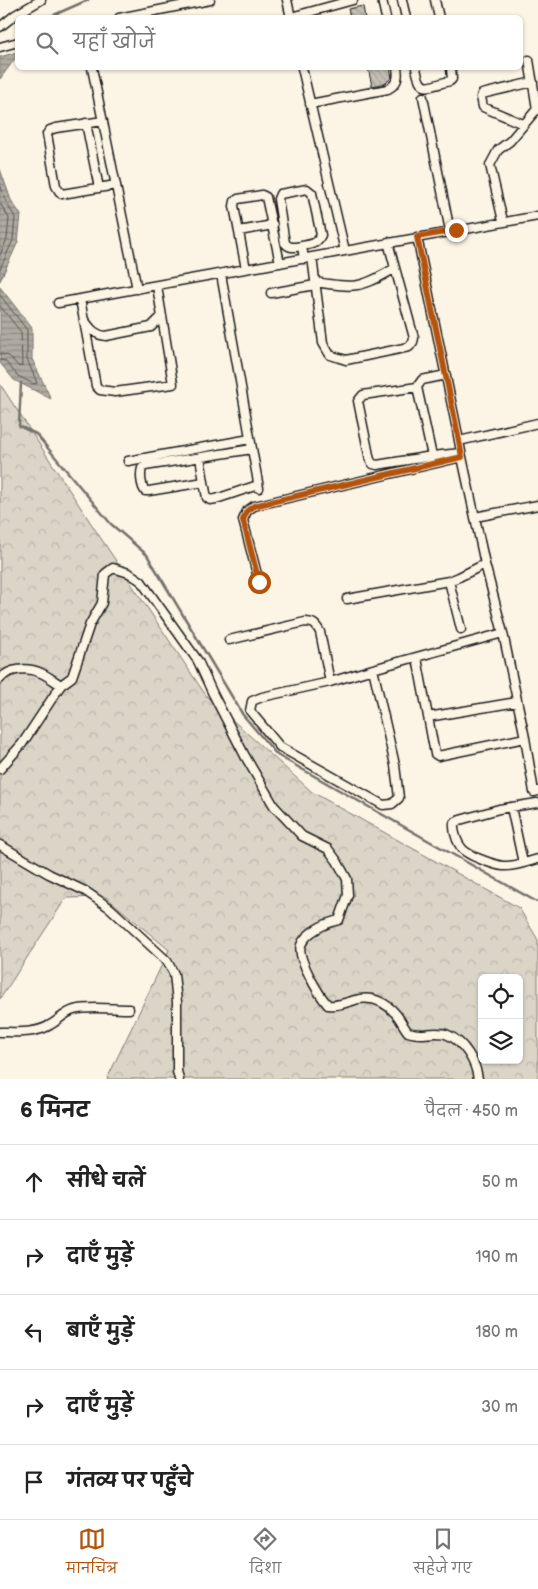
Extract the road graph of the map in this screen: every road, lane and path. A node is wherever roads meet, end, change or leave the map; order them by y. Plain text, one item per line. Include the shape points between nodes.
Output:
1 (41, 0) edge
2 (210, 0) edge
3 (287, 0) edge
4 (353, 0) edge
5 (382, 0) edge
6 (402, 0) edge
7 (434, 0) edge
8 (134, 15) edge
9 (291, 15) edge
10 (298, 15) edge
11 (385, 15) edge
12 (405, 15) edge
13 (438, 15) edge
14 (0, 27) edge
15 (15, 43) edge
16 (0, 47) edge
17 (529, 60) dead end
18 (92, 70) edge
19 (302, 70) edge
20 (397, 70) edge
21 (416, 70) edge
22 (451, 70) edge
23 (533, 82) junction
24 (422, 97) dead end
25 (310, 104) junction
26 (537, 109) edge
27 (103, 121) junction
28 (86, 123) junction
29 (523, 124) junction
30 (116, 185) junction
31 (99, 188) junction
32 (538, 216) edge
33 (503, 222) junction
34 (273, 225) junction
35 (239, 231) junction
36 (450, 231) junction
37 (417, 237) junction
38 (388, 242) junction
39 (302, 246) junction
40 (345, 251) junction
41 (308, 258) junction
42 (280, 263) junction
43 (395, 268) junction
44 (246, 269) junction
45 (221, 274) junction
46 (315, 284) junction
47 (157, 286) junction
48 (137, 289) junction
49 (272, 293) dead end
50 (80, 299) junction
51 (58, 303) dead end
52 (162, 316) junction
53 (84, 319) junction
54 (446, 375) junction
55 (417, 387) junction
56 (538, 423) edge
57 (250, 439) junction
58 (459, 441) junction
59 (252, 448) junction
60 (461, 455) junction
61 (432, 456) junction
62 (200, 457) junction
63 (128, 461) dead end
64 (204, 482) junction
65 (538, 505) edge
66 (474, 517) junction
67 (484, 564) junction
68 (449, 581) junction
69 (259, 582) dead end
70 (346, 599) dead end
71 (461, 629) dead end
72 (503, 633) junction
73 (229, 640) dead end
74 (417, 658) junction
75 (373, 669) junction
76 (0, 679) edge
77 (330, 682) junction
78 (61, 685) junction
79 (517, 702) junction
80 (428, 717) junction
81 (525, 738) junction
82 (0, 769) edge
83 (536, 792) edge
84 (537, 803) edge
85 (511, 807) junction
86 (538, 807) edge
87 (0, 844) edge
88 (538, 859) edge
89 (523, 863) junction
90 (129, 1008) dead end
91 (0, 1032) edge
92 (179, 1079) edge
93 (478, 1079) edge

1 - 14 street
2 - 8 street
3 - 9 street
4 - 10 street
5 - 11 street
6 - 12 street
7 - 13 street
15 - 16 street
17 - 23 street
18 - 27 street
19 - 25 street
20 - 25 street via 395,85 388,90
21 - 22 street via 418,81 425,86 450,81
23 - 26 street
23 - 29 street via 482,94 481,97 483,107
24 - 36 street
25 - 40 street
26 - 29 street
27 - 28 street
27 - 30 street
28 - 31 street
28 - 31 street via 50,130 47,134 56,186 62,194
29 - 33 street via 498,150 490,165
30 - 31 street
30 - 48 street
32 - 33 street
33 - 36 street
34 - 35 street
34 - 35 street via 266,197 238,199 234,206
34 - 42 street
35 - 44 street
36 - 37 street
37 - 38 street
37 - 54 street
38 - 40 street
38 - 43 street
39 - 39 street via 314,244 321,234 312,193 307,189 280,194 278,199 285,243 292,248
39 - 41 street
40 - 41 street
41 - 42 street
41 - 46 street
42 - 44 street
43 - 46 street via 360,286
43 - 46 street via 413,342 409,347 346,360 330,356 323,343
44 - 45 street
45 - 47 street
45 - 57 street
46 - 49 street
47 - 48 street
47 - 52 street
48 - 50 street
50 - 51 street
50 - 53 street
52 - 53 street via 151,327 106,336 93,331
52 - 53 street via 173,384 115,392 100,390 96,386
54 - 55 street via 422,380
54 - 58 street
55 - 61 street
55 - 61 street via 359,398 368,452 370,460 377,465
56 - 58 street
57 - 59 street
57 - 63 street
58 - 60 street
59 - 62 street
59 - 64 street via 258,488 210,500 206,498
60 - 61 street
60 - 66 street
60 - 69 street via 254,506 243,520
62 - 64 street
62 - 64 street via 145,466 141,471 142,488 149,491
65 - 66 street
66 - 67 street
67 - 68 street
67 - 72 street
68 - 70 street
68 - 71 street
72 - 74 street
72 - 79 street
73 - 77 street via 312,622 320,632
74 - 75 street
74 - 80 street
75 - 77 street
75 - 77 street via 395,765 399,798 392,804 383,805 280,747 250,711 252,701 262,697
76 - 78 street via 4,674 21,669 39,672
78 - 82 street via 22,744
78 - 93 street via 72,677 90,624 102,603 105,574 112,568 141,581 198,661 274,806 302,836 328,848 347,879 348,895 339,920 322,925 300,946 300,954 320,996 328,1005 335,1006 365,997 382,1002 395,1013 408,1032 447,1035 474,1060
79 - 80 street
79 - 81 street
80 - 81 street via 434,754 438,756
81 - 83 street
83 - 84 street
84 - 85 street
84 - 86 street
85 - 89 street
85 - 89 street via 460,820 454,823 453,828 464,851 502,866
87 - 92 street via 110,908 167,960 174,974 177,1002
88 - 89 street
90 - 91 street via 75,1010 40,1029

